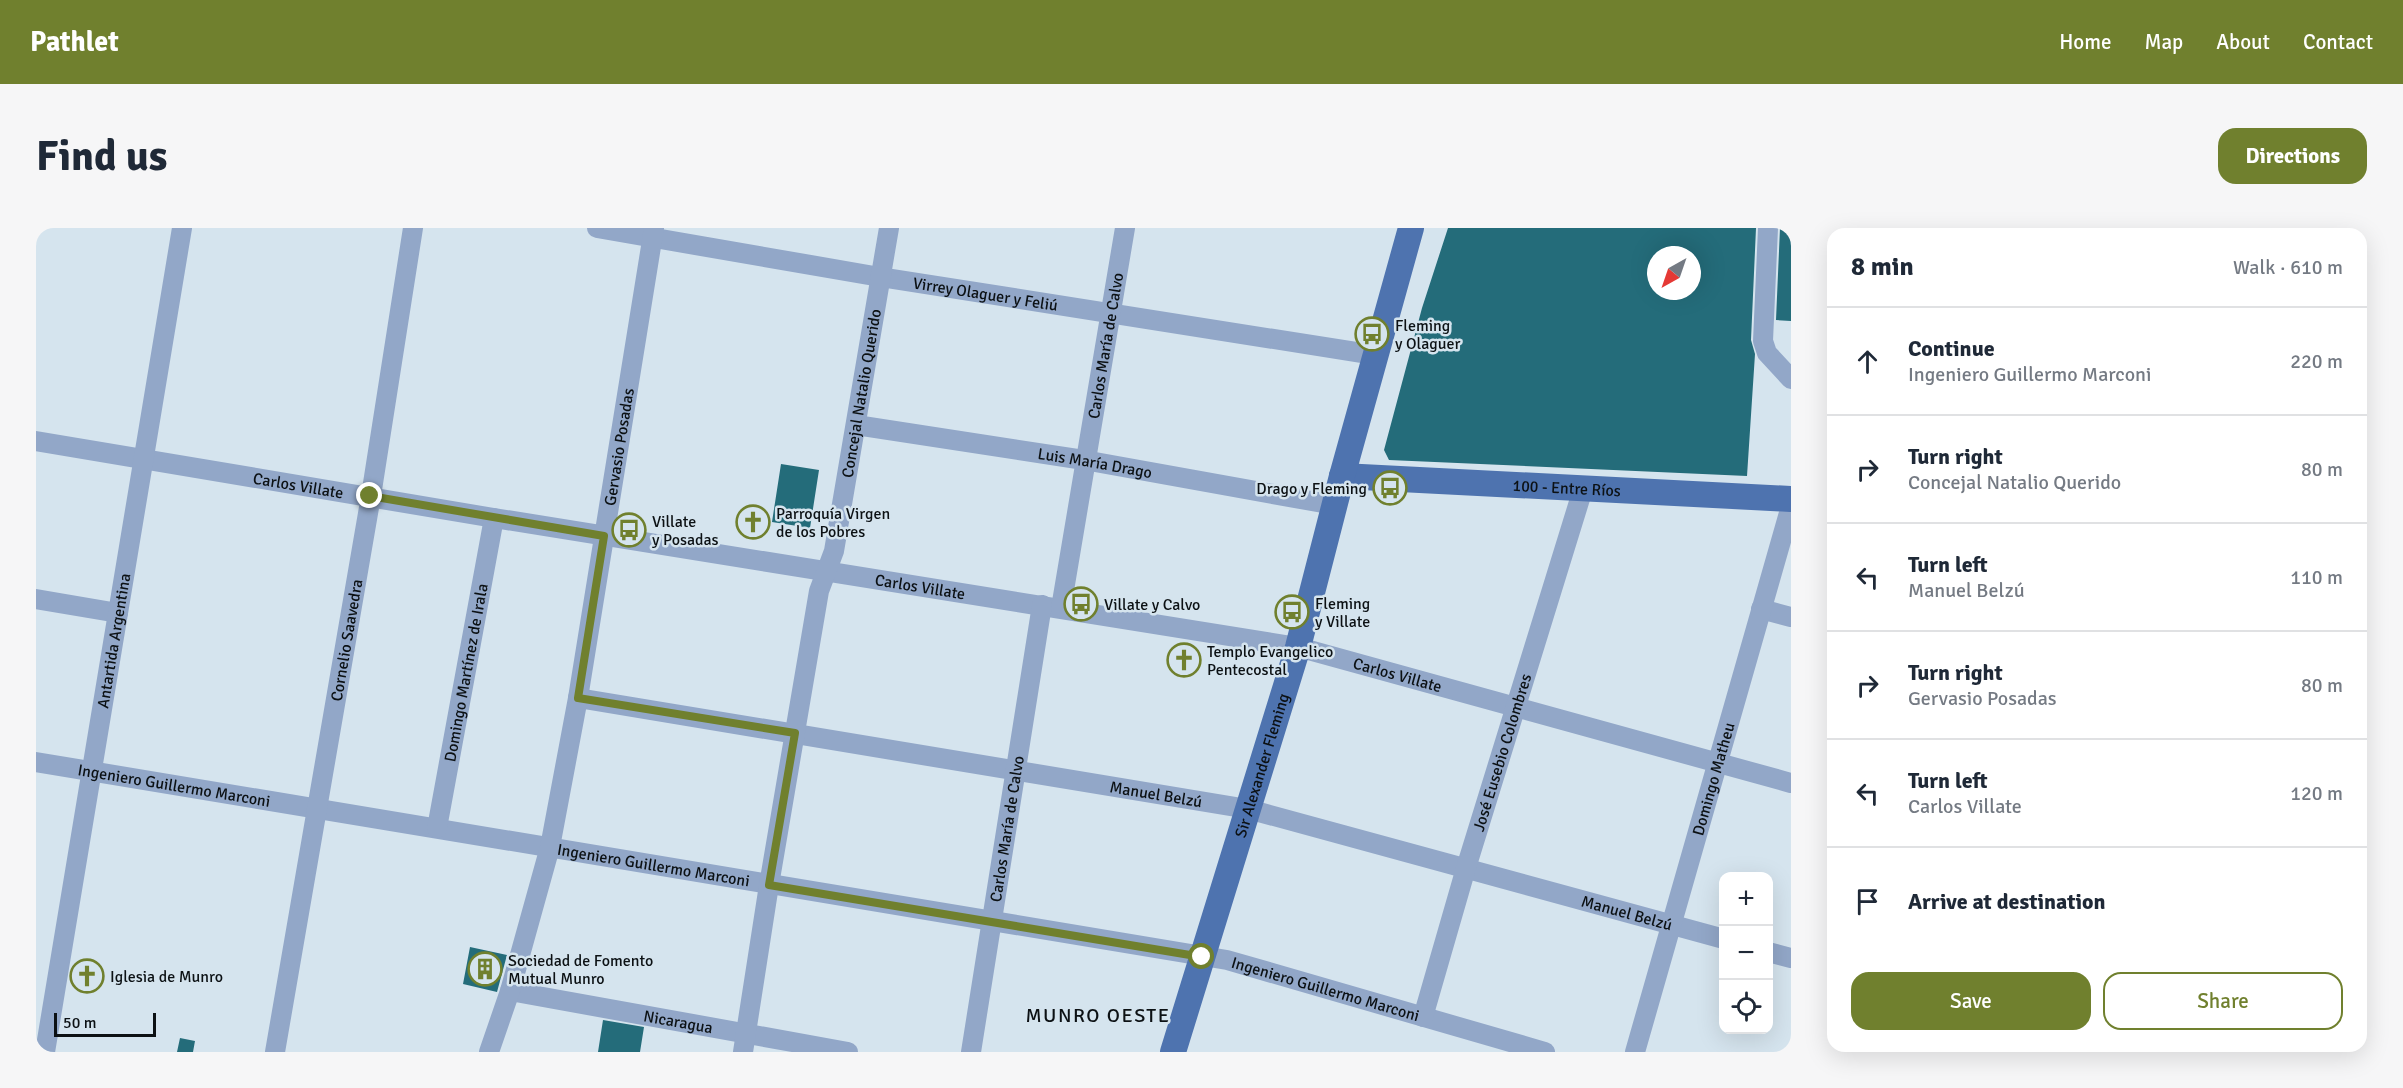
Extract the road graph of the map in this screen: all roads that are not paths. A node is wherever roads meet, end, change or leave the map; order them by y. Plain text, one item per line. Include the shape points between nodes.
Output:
1 (182, 228) edge
2 (414, 228) edge
3 (597, 228) edge
4 (889, 228) edge
5 (1125, 228) edge
6 (1411, 228) edge
7 (1768, 228) edge
8 (654, 233) edge
9 (880, 277) junction
10 (1109, 313) junction
11 (1375, 355) junction
12 (1791, 379) edge
13 (856, 425) junction
14 (36, 441) edge
15 (144, 459) junction
16 (1084, 460) junction
17 (1342, 476) junction
18 (1583, 489) junction
19 (370, 496) junction
20 (1791, 500) edge
21 (1334, 505) junction
22 (1791, 506) edge
23 (494, 518) junction
24 (604, 536) junction
25 (828, 570) junction
26 (36, 599) edge
27 (1052, 606) junction
28 (1761, 609) junction
29 (118, 613) junction
30 (1791, 617) edge
31 (1298, 647) junction
32 (578, 698) junction
33 (1516, 706) junction
34 (795, 733) junction
35 (36, 762) edge
36 (1718, 762) junction
37 (1016, 770) junction
38 (91, 772) junction
39 (1791, 783) edge
40 (316, 808) junction
41 (1248, 809) junction
42 (437, 828) junction
43 (550, 847) junction
44 (1466, 868) junction
45 (769, 885) junction
46 (991, 922) junction
47 (1671, 924) junction
48 (1719, 938) edge
49 (1773, 953) edge
50 (1202, 957) junction
51 (1791, 958) edge
52 (510, 991) junction
53 (1423, 1017) junction
54 (744, 1043) edge
55 (45, 1052) edge
56 (275, 1052) edge
57 (489, 1052) edge
58 (848, 1052) edge
59 (971, 1052) edge
60 (1173, 1052) edge
61 (1545, 1052) edge
62 (1635, 1052) edge

1 - 15 street, Antartida Argentina
2 - 19 street, Cornelio Saavedra
3 - 8 street, Virrey Olaguer y Feliú
4 - 9 street, Concejal Natalio Querido
5 - 10 street, Carlos María de Calvo
6 - 11 main road, Sir Alexander Fleming
7 - 12 street via 1763,341 1767,353
8 - 9 street, Virrey Olaguer y Feliú
8 - 24 street, Gervasio Posadas
9 - 10 street, Virrey Olaguer y Feliú
9 - 13 street, Concejal Natalio Querido
10 - 11 street, Virrey Olaguer y Feliú
10 - 16 street, Carlos María de Calvo
11 - 17 main road, Sir Alexander Fleming
13 - 16 street, Luis María Drago
13 - 25 street, Concejal Natalio Querido
14 - 15 street, Carlos Villate
15 - 19 street, Carlos Villate
15 - 29 street, Antartida Argentina
16 - 21 street, Luis María Drago
16 - 27 street, Carlos María de Calvo
17 - 18 main road, 100 - Entre Ríos
17 - 21 main road, Sir Alexander Fleming
18 - 20 main road, 100 - Entre Ríos
18 - 33 street, José Eusebio Colombres
19 - 23 street, Carlos Villate
19 - 40 street, Cornelio Saavedra
21 - 31 main road, Sir Alexander Fleming
22 - 28 street, Domingo Matheu
23 - 24 street, Carlos Villate
23 - 42 street, Domingo Martínez de Irala
24 - 25 street, Carlos Villate
24 - 32 street, Gervasio Posadas
25 - 27 street, Carlos Villate
25 - 34 street, Concejal Natalio Querido via 819,591
26 - 29 street
27 - 31 street, Carlos Villate
27 - 37 street, Carlos María de Calvo
28 - 30 street
28 - 36 street, Domingo Matheu
29 - 38 street, Antartida Argentina
31 - 33 street, Carlos Villate
31 - 41 main road, Sir Alexander Fleming
32 - 34 street, Manuel Belzú
32 - 43 street, Gervasio Posadas
33 - 36 street, Carlos Villate
33 - 44 street, José Eusebio Colombres
34 - 37 street, Manuel Belzú
34 - 45 street, Concejal Natalio Querido
35 - 38 street, Ingeniero Guillermo Marconi
36 - 39 street, Carlos Villate
36 - 47 street, Domingo Matheu
37 - 41 street, Manuel Belzú
37 - 46 street, Carlos María de Calvo
38 - 40 street, Ingeniero Guillermo Marconi
38 - 55 street, Antartida Argentina
40 - 42 street, Ingeniero Guillermo Marconi
40 - 56 street, Cornelio Saavedra
41 - 44 street, Manuel Belzú
41 - 50 main road, Sir Alexander Fleming
42 - 43 street, Ingeniero Guillermo Marconi
43 - 45 street, Ingeniero Guillermo Marconi
43 - 52 street, Gervasio Posadas
44 - 47 street, Manuel Belzú
44 - 53 street, José Eusebio Colombres
45 - 46 street, Ingeniero Guillermo Marconi
45 - 54 street, Concejal Natalio Querido
46 - 50 street, Ingeniero Guillermo Marconi
46 - 59 street, Carlos María de Calvo
47 - 48 street, Manuel Belzú
47 - 62 street, Domingo Matheu
49 - 51 street
50 - 53 street, Ingeniero Guillermo Marconi via 1227,960
50 - 60 main road, Sir Alexander Fleming
52 - 54 street, Nicaragua
52 - 57 street, Gervasio Posadas
53 - 61 street, Ingeniero Guillermo Marconi
54 - 58 street, Nicaragua

